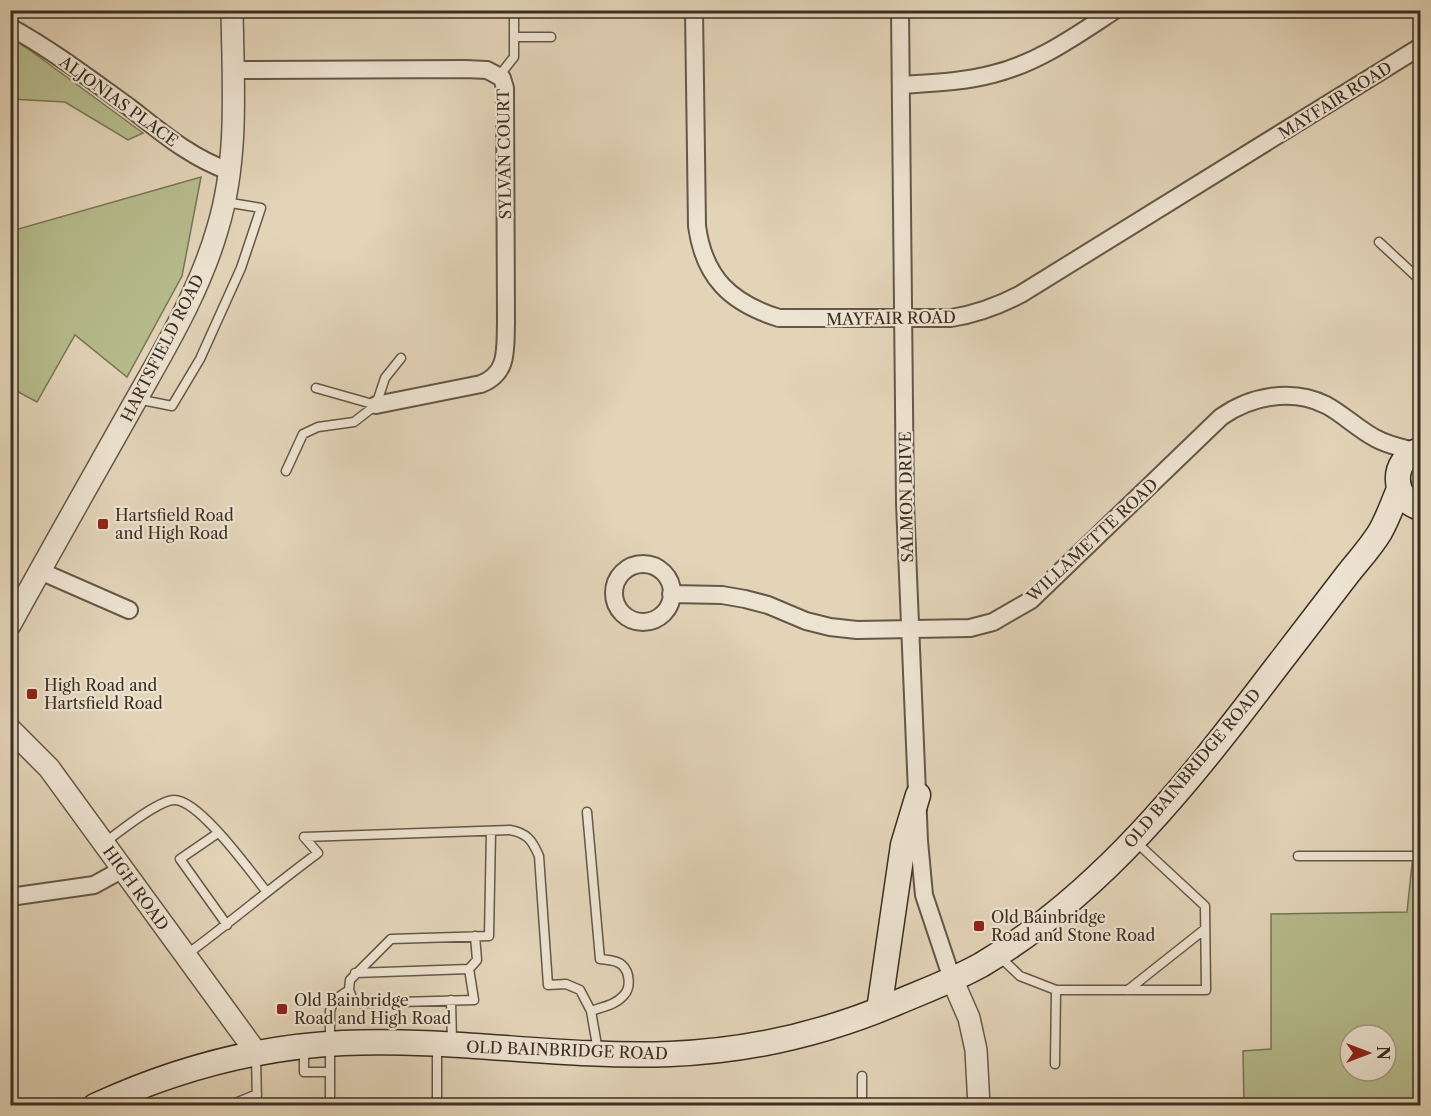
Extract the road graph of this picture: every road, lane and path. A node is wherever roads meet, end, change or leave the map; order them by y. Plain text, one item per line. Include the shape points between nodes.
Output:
1 (232, 10) edge
2 (514, 10) edge
3 (694, 10) edge
4 (900, 10) edge
5 (1115, 10) edge
6 (10, 27) edge
7 (551, 36) dead end
8 (514, 37) junction
9 (1420, 47) edge
10 (232, 70) junction
11 (499, 76) junction
12 (901, 85) junction
13 (229, 171) junction
14 (224, 201) junction
15 (1379, 242) dead end
16 (1420, 280) edge
17 (903, 318) junction
18 (401, 358) dead end
19 (316, 388) dead end
20 (137, 399) junction
21 (376, 405) junction
22 (1375, 438) junction
23 (1418, 451) edge
24 (286, 471) dead end
25 (1398, 481) junction
26 (1419, 508) edge
27 (1380, 532) junction
28 (40, 571) junction
29 (671, 594) dead end
30 (129, 610) dead end
31 (10, 625) edge
32 (911, 629) junction
33 (10, 729) edge
34 (918, 795) junction
35 (587, 812) dead end
36 (491, 831) junction
37 (218, 833) junction
38 (1133, 840) junction
39 (104, 843) junction
40 (1298, 856) dead end
41 (1420, 856) edge
42 (123, 870) junction
43 (266, 891) junction
44 (10, 897) edge
45 (227, 925) junction
46 (1206, 929) junction
47 (475, 936) junction
48 (997, 954) junction
49 (186, 956) junction
50 (469, 969) junction
51 (355, 973) junction
52 (952, 979) junction
53 (349, 990) junction
54 (1056, 990) junction
55 (1128, 990) junction
56 (451, 1000) junction
57 (879, 1010) junction
58 (591, 1011) junction
59 (330, 1044) junction
60 (304, 1046) junction
61 (444, 1046) junction
62 (256, 1052) junction
63 (598, 1054) junction
64 (1055, 1064) dead end
65 (330, 1072) junction
66 (862, 1076) dead end
67 (257, 1094) junction
68 (95, 1106) edge
69 (228, 1106) edge
70 (257, 1106) edge
71 (330, 1106) edge
72 (437, 1106) edge
73 (862, 1106) edge
74 (979, 1106) edge

1 - 10 street, HARTSFIELD ROAD
2 - 8 lane
3 - 17 street, MAYFAIR ROAD via 697,226 701,250 715,278 740,302 779,318
4 - 12 street, SALMON DRIVE
5 - 12 street via 1024,64 962,80
6 - 13 street, ALJONIAS PLACE via 93,81 196,157
7 - 8 lane
8 - 11 lane via 514,57
9 - 17 street, MAYFAIR ROAD via 1001,305 951,318
10 - 11 street, SYLVAN COURT via 455,68 487,70
10 - 13 street, HARTSFIELD ROAD
11 - 21 street, SYLVAN COURT via 506,100 506,323 501,370 493,380 481,384
12 - 17 street, SALMON DRIVE
13 - 14 street, HARTSFIELD ROAD
14 - 20 street, HARTSFIELD ROAD via 215,238 189,303
14 - 20 lane via 261,208 241,268 200,359 172,406
15 - 16 lane
17 - 32 street, SALMON DRIVE
18 - 21 lane via 385,378
19 - 21 lane
20 - 28 street, HARTSFIELD ROAD
21 - 24 lane via 354,422 318,427 303,434
22 - 23 street, WILLAMETTE ROAD
22 - 25 street, WILLAMETTE ROAD via 1391,459
22 - 32 street, WILLAMETTE ROAD via 1325,404 1307,398 1269,397 1236,406 1030,600 1009,615 970,628
23 - 25 main road, OLD BAINBRIDGE ROAD via 1406,457
25 - 26 main road via 1406,501
25 - 27 main road, OLD BAINBRIDGE ROAD
26 - 27 main road, OLD BAINBRIDGE ROAD
27 - 38 main road, OLD BAINBRIDGE ROAD via 1205,757
28 - 30 street
28 - 31 street, HARTSFIELD ROAD
29 - 32 street, WILLAMETTE ROAD via 745,599 830,627
32 - 34 street, SALMON DRIVE
33 - 39 street, HIGH ROAD via 49,768
34 - 52 street, SALMON DRIVE via 924,895
34 - 57 main road via 903,845
35 - 58 lane via 600,959 622,965 629,985 626,994 615,1003
36 - 43 lane via 304,837 318,853
36 - 47 lane via 489,936
36 - 58 lane via 522,832 532,840 539,856 548,985 566,984 580,990
37 - 39 lane via 188,804 175,800 160,804
37 - 43 lane
37 - 45 lane via 180,859
38 - 46 lane via 1205,906
38 - 48 main road, OLD BAINBRIDGE ROAD via 1081,890
39 - 42 street, HIGH ROAD
40 - 41 lane
42 - 44 street via 94,885
42 - 49 street, HIGH ROAD
43 - 45 lane
45 - 49 lane
46 - 55 lane
46 - 55 lane via 1206,990
47 - 50 lane via 477,960
47 - 51 lane via 391,939
48 - 52 main road, OLD BAINBRIDGE ROAD
48 - 54 lane via 1020,976
49 - 62 street, HIGH ROAD
50 - 51 lane
50 - 56 lane via 474,999
51 - 53 lane
52 - 57 main road, OLD BAINBRIDGE ROAD
52 - 74 street via 969,1018 976,1050
53 - 56 lane via 353,1000 361,1003
53 - 59 lane via 334,999
54 - 55 lane
54 - 64 lane
56 - 61 lane
57 - 63 main road, OLD BAINBRIDGE ROAD via 771,1044 679,1054
58 - 63 lane
59 - 60 main road, OLD BAINBRIDGE ROAD
59 - 61 main road, OLD BAINBRIDGE ROAD
59 - 65 lane
60 - 62 main road, OLD BAINBRIDGE ROAD
60 - 65 lane via 304,1072
61 - 63 main road, OLD BAINBRIDGE ROAD
61 - 72 lane
62 - 67 lane
62 - 68 main road, OLD BAINBRIDGE ROAD via 158,1079
65 - 71 lane
66 - 73 lane
67 - 69 lane
67 - 70 lane

